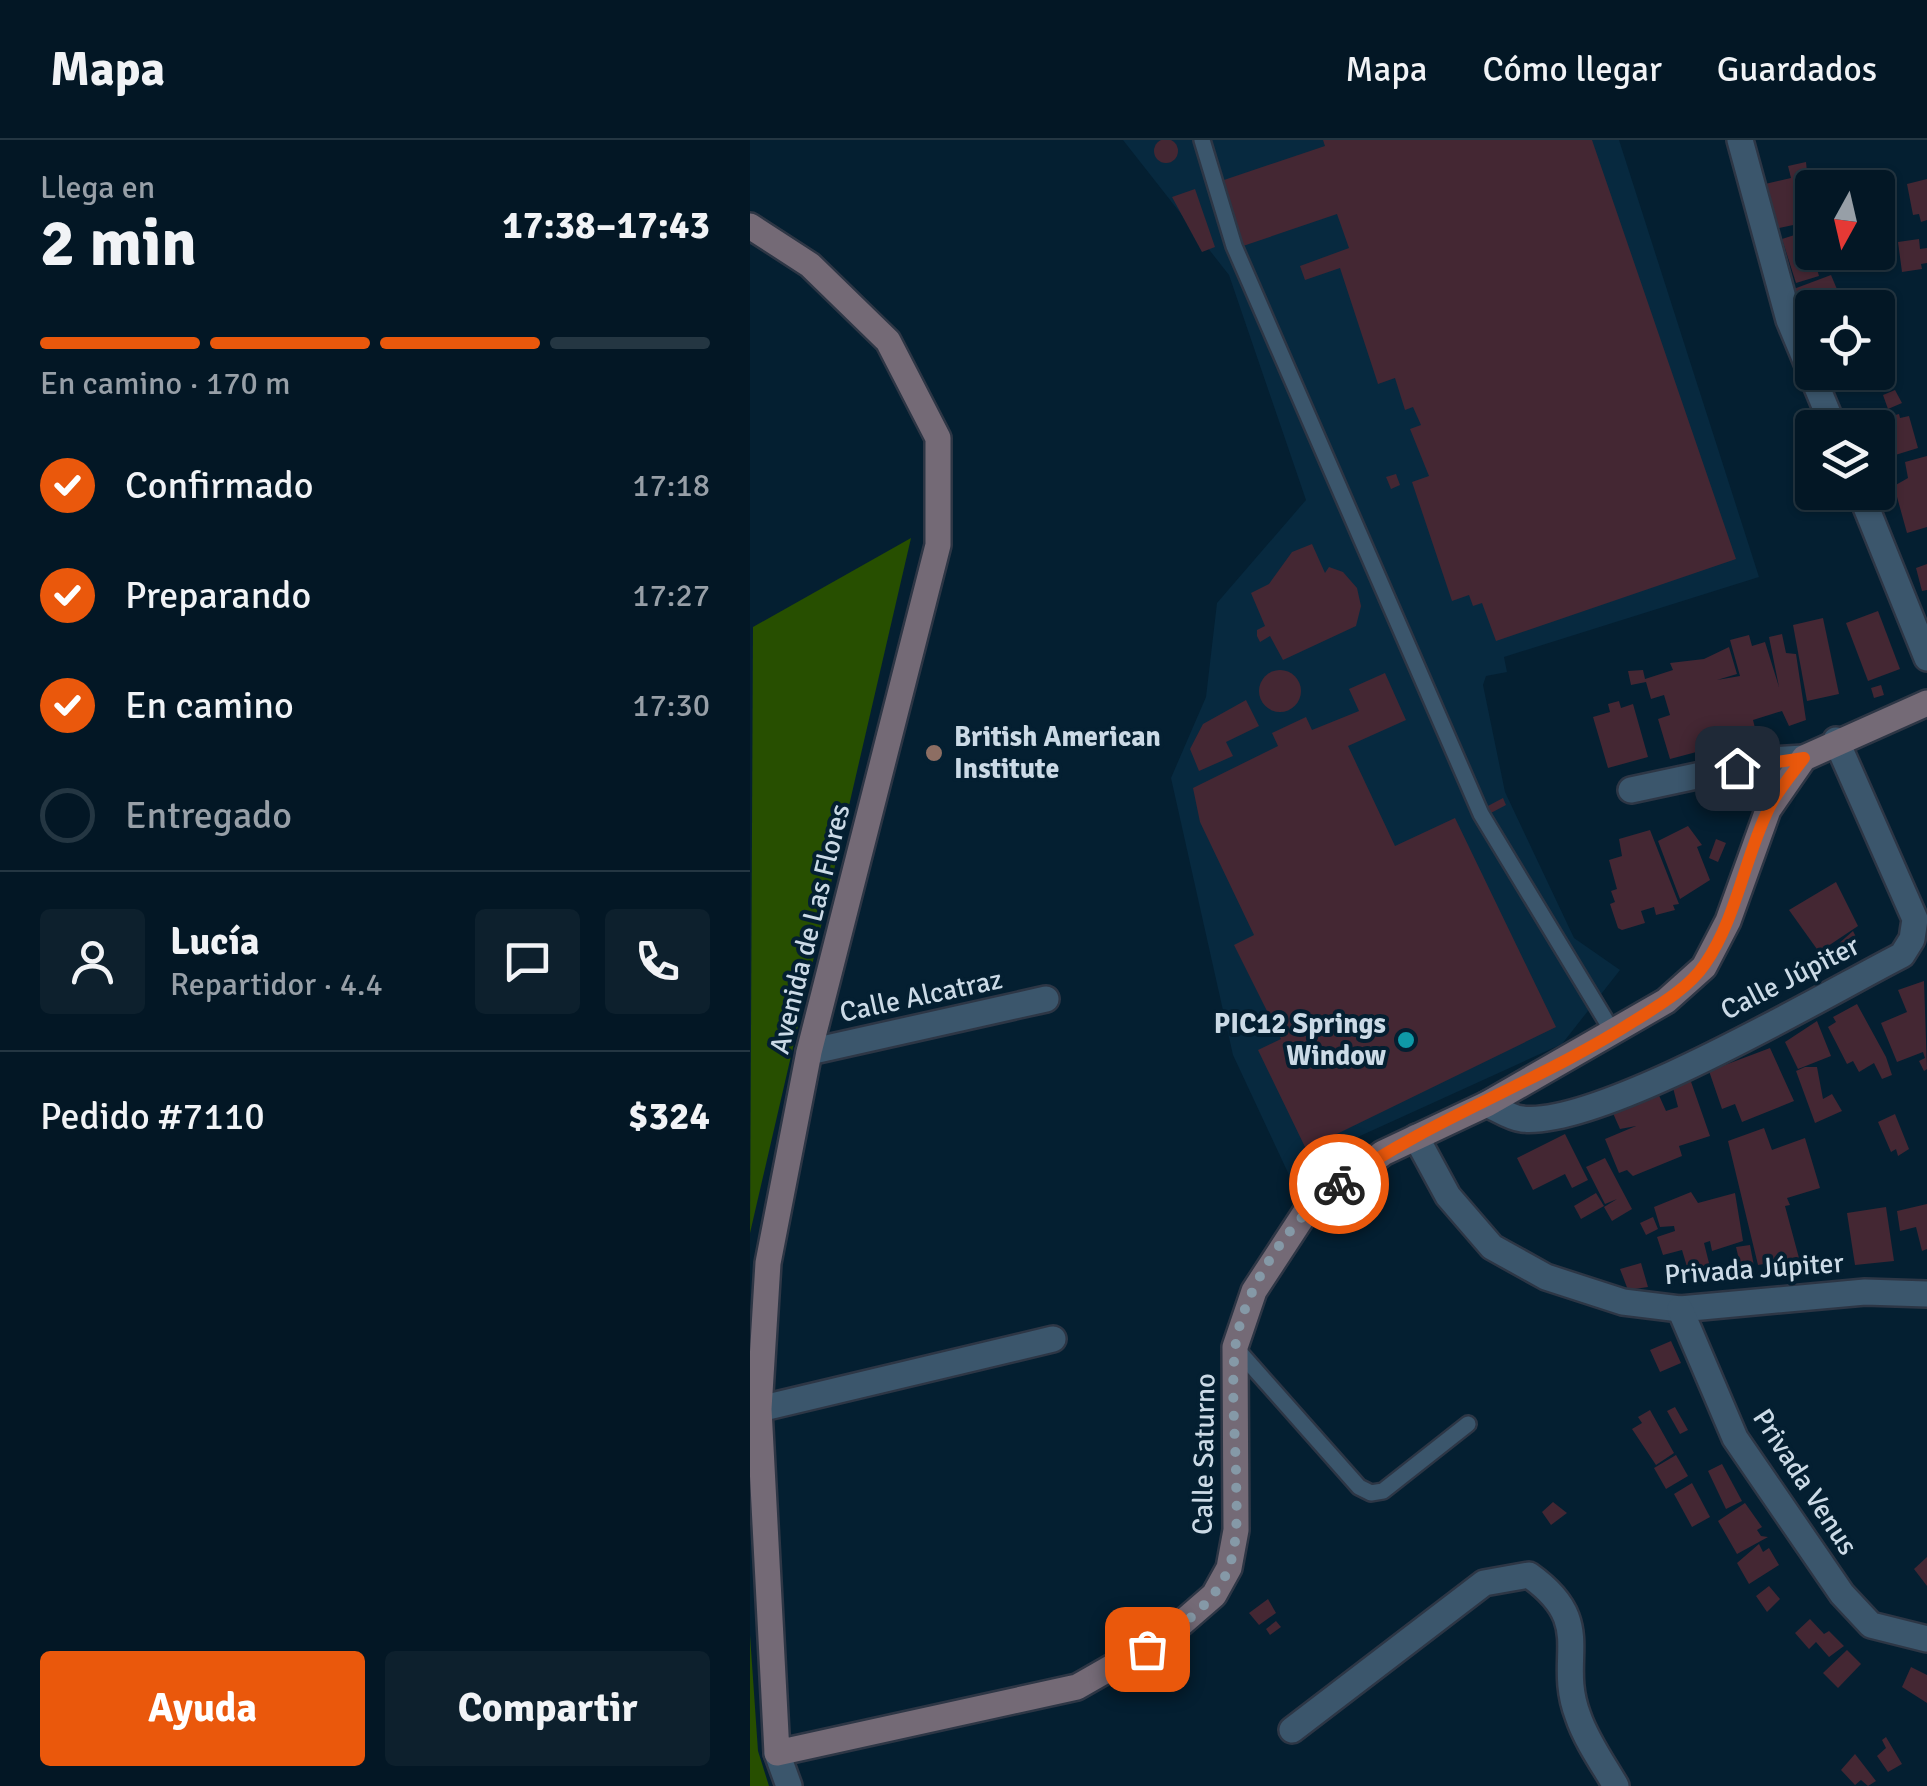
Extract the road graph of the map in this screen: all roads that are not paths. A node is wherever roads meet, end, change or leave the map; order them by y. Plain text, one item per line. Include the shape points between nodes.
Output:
1 (1202, 140) edge
2 (1740, 140) edge
3 (750, 226) edge
4 (1826, 410) edge
5 (1867, 510) edge
6 (1927, 658) edge
7 (1927, 703) edge
8 (1836, 740) junction
9 (1804, 758) junction
10 (1632, 790) dead end
11 (1046, 1000) dead end
12 (1614, 1034) junction
13 (809, 1052) junction
14 (1487, 1104) junction
15 (1416, 1137) junction
16 (1927, 1294) edge
17 (1680, 1309) junction
18 (1053, 1339) dead end
19 (1235, 1347) junction
20 (759, 1409) junction
21 (1468, 1424) dead end
22 (1927, 1639) edge
23 (1292, 1730) dead end
24 (777, 1754) junction
25 (789, 1786) edge
26 (1616, 1786) edge

1 - 12 lane via 1234,246 1481,814
2 - 4 street via 1789,320
3 - 13 main road, Avenida de Las Flores via 810,264 888,341 938,438 938,544
5 - 6 street
7 - 8 main road, Calle Saturno
8 - 9 main road, Calle Saturno
8 - 14 street, Calle Júpiter via 1915,920 1902,955 1628,1094 1571,1115 1520,1119
9 - 10 street
9 - 12 main road, Calle Saturno via 1768,810 1704,967
11 - 13 street, Calle Alcatraz
12 - 14 main road, Calle Saturno
13 - 20 main road, Avenida de Las Flores via 768,1263
14 - 15 main road, Calle Saturno
15 - 17 street, Privada Júpiter via 1448,1196 1492,1247 1585,1290
15 - 19 main road, Calle Saturno via 1356,1172 1306,1214 1254,1291
16 - 17 street, Privada Júpiter via 1865,1292
17 - 22 street, Privada Venus via 1735,1438 1842,1594 1871,1625
18 - 20 street
19 - 21 lane via 1371,1493 1383,1491
19 - 24 main road, Calle Saturno via 1236,1530 1228,1568 1193,1615 1077,1687
20 - 24 main road, Avenida de Las Flores
23 - 26 street via 1484,1583 1529,1575 1559,1596 1572,1642 1577,1715
24 - 25 street, Avenida de Las Flores

